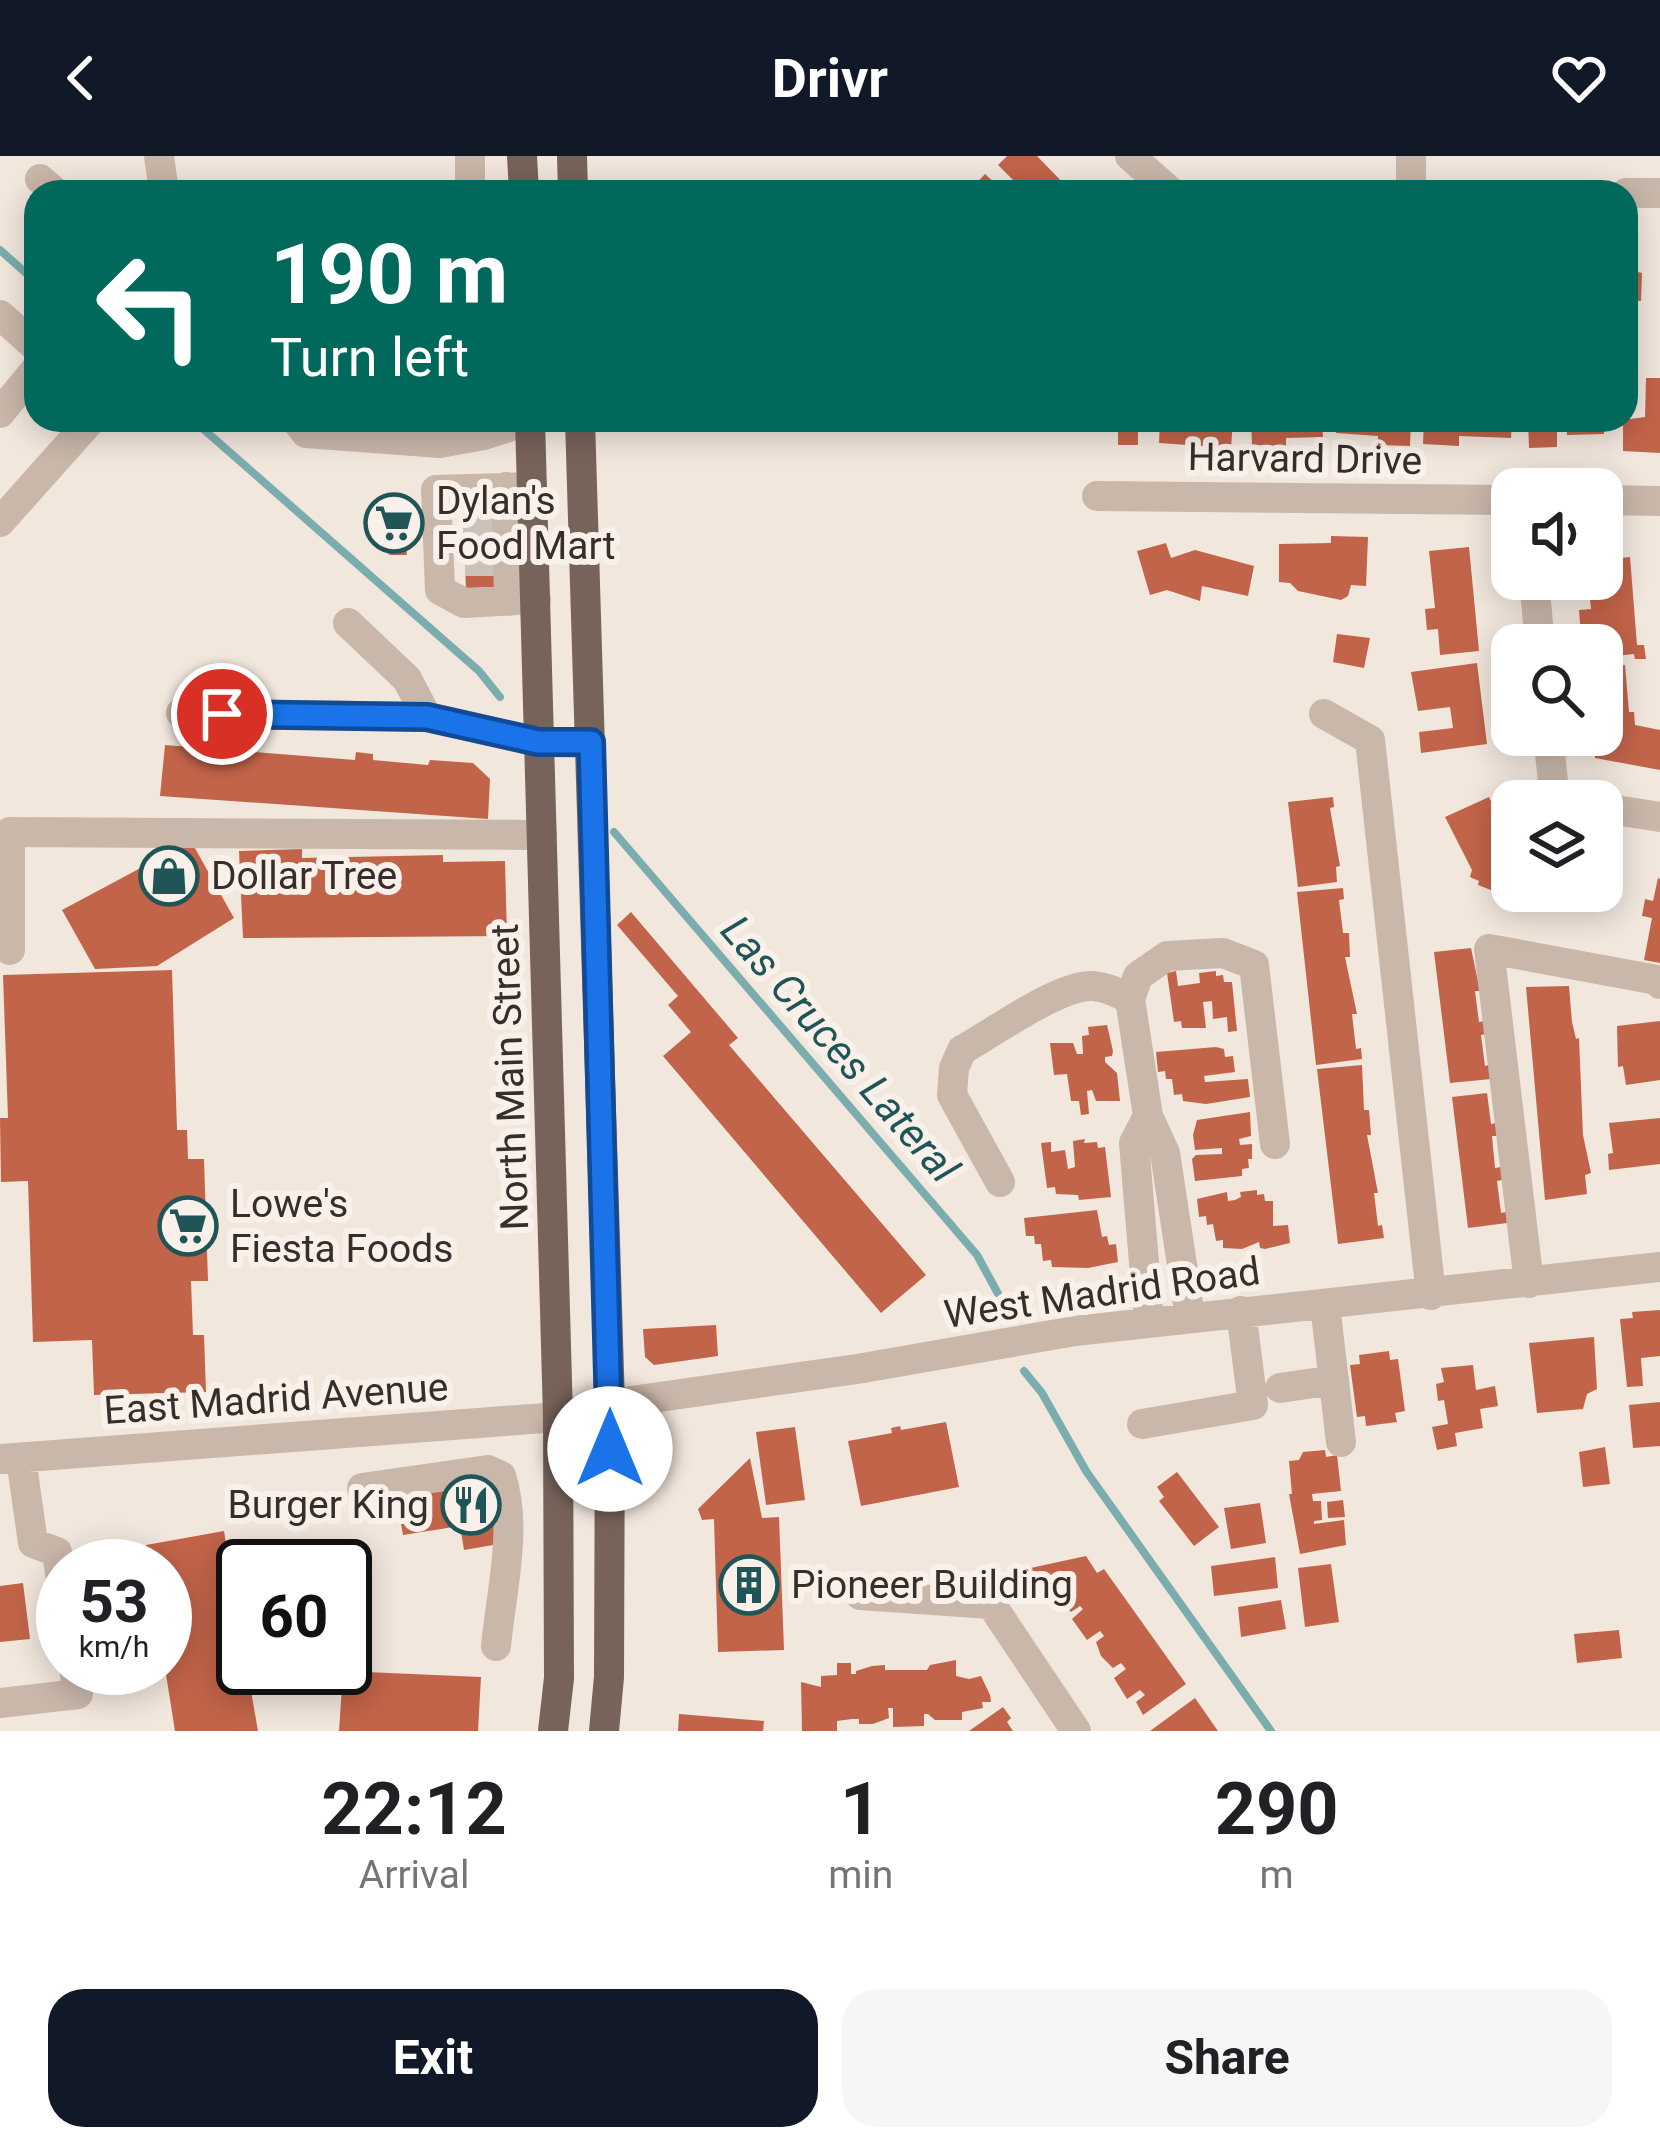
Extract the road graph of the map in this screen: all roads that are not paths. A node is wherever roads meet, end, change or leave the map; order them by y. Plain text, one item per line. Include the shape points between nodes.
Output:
1 (1130, 156) edge
2 (1157, 180) edge
3 (0, 315) edge
4 (24, 336) edge
5 (24, 383) edge
6 (0, 412) edge
7 (80, 432) edge
8 (305, 432) edge
9 (493, 432) edge
10 (528, 432) edge
11 (580, 432) edge
12 (519, 487) junction
13 (1097, 496) dead end
14 (1491, 500) edge
15 (1623, 500) edge
16 (1660, 500) edge
17 (0, 522) edge
18 (523, 600) junction
19 (348, 623) dead end
20 (181, 713) dead end
21 (1324, 714) dead end
22 (427, 717) junction
23 (538, 742) junction
24 (591, 742) junction
25 (1623, 812) edge
26 (1660, 818) edge
27 (542, 836) junction
28 (10, 950) dead end
29 (546, 977) junction
30 (596, 977) junction
31 (1660, 984) edge
32 (1130, 999) junction
33 (1148, 1116) junction
34 (1274, 1144) dead end
35 (1000, 1182) dead end
36 (1660, 1267) edge
37 (1186, 1281) junction
38 (1529, 1283) junction
39 (1146, 1285) junction
40 (1431, 1295) junction
41 (1325, 1305) junction
42 (1241, 1311) junction
43 (1190, 1317) junction
44 (1149, 1322) junction
45 (1334, 1380) junction
46 (1280, 1388) dead end
47 (610, 1404) junction
48 (558, 1417) junction
49 (1142, 1424) dead end
50 (1341, 1442) dead end
51 (10, 1458) edge
52 (362, 1488) dead end
53 (36, 1544) edge
54 (860, 1595) dead end
55 (496, 1646) dead end
56 (69, 1695) edge
57 (0, 1703) edge
58 (553, 1731) edge
59 (604, 1731) edge
60 (1076, 1731) edge

1 - 2 street
3 - 4 street
5 - 6 street
7 - 17 street
8 - 9 street via 440,443
10 - 12 main road, North Main Street
11 - 24 main road
12 - 18 main road, North Main Street
12 - 18 street via 502,525 503,561
12 - 18 street via 436,490 452,562 440,590 464,603
13 - 14 street, Harvard Drive
15 - 16 street
18 - 23 main road, North Main Street
19 - 22 street via 407,679
20 - 22 street
21 - 40 street via 1370,740
22 - 23 street
23 - 24 street
23 - 27 main road, North Main Street
24 - 30 main road
25 - 26 street
27 - 28 street via 10,832
27 - 29 main road, North Main Street
29 - 30 main road
29 - 48 main road, North Main Street
30 - 47 main road
31 - 38 street via 1490,950
32 - 33 street
32 - 34 street via 1138,976 1167,956 1223,952 1254,965
32 - 35 street via 1088,986 1066,992 962,1050 952,1095
33 - 37 street via 1165,1153
33 - 39 street via 1133,1143
36 - 38 street, West Madrid Road
37 - 39 street
37 - 43 street
38 - 40 street, West Madrid Road
39 - 44 street
40 - 41 street, West Madrid Road
41 - 42 street, West Madrid Road
41 - 45 street
42 - 43 street, West Madrid Road
42 - 49 street via 1252,1405
43 - 44 street, West Madrid Road
44 - 47 street, West Madrid Road
45 - 46 street
45 - 50 street
47 - 48 street, West Madrid Road
47 - 59 main road
48 - 51 street, East Madrid Avenue
48 - 58 main road, North Main Street
51 - 53 street
52 - 55 street via 488,1470 501,1476 508,1526
54 - 60 street via 991,1604
56 - 57 street

